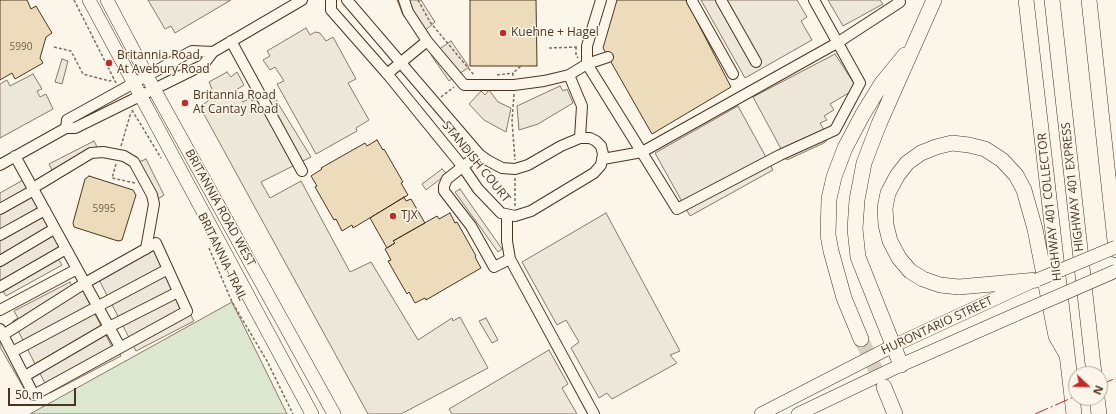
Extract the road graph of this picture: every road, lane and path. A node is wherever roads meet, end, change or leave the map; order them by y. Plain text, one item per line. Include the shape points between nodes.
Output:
1 (74, 0) edge
2 (89, 0) edge
3 (107, 0) edge
4 (302, 0) edge
5 (331, 0) edge
6 (347, 0) edge
7 (404, 0) edge
8 (418, 0) edge
9 (601, 0) edge
10 (721, 0) edge
11 (814, 0) edge
12 (898, 0) edge
13 (934, 0) edge
14 (1026, 0) edge
15 (1052, 0) edge
16 (1089, 0) edge
17 (692, 1) dead end
18 (231, 41) junction
19 (427, 41) junction
20 (917, 41) junction
21 (837, 42) junction
22 (587, 46) junction
23 (54, 47) dead end
24 (549, 48) dead end
25 (213, 52) junction
26 (608, 57) dead end
27 (402, 62) junction
28 (756, 62) dead end
29 (587, 64) junction
30 (520, 66) dead end
31 (513, 73) junction
32 (387, 74) junction
33 (733, 74) dead end
34 (569, 75) junction
35 (494, 76) dead end
36 (478, 77) dead end
37 (114, 78) junction
38 (140, 79) junction
39 (116, 82) dead end
40 (514, 85) junction
41 (147, 93) junction
42 (66, 128) junction
43 (580, 138) junction
44 (642, 152) junction
45 (119, 154) junction
46 (479, 154) junction
47 (15, 156) junction
48 (603, 159) junction
49 (164, 164) dead end
50 (0, 165) edge
51 (463, 167) junction
52 (516, 169) junction
53 (302, 171) dead end
54 (144, 181) junction
55 (33, 189) junction
56 (0, 209) edge
57 (45, 210) junction
58 (511, 216) junction
59 (54, 229) junction
60 (0, 235) edge
61 (208, 245) dead end
62 (1116, 248) edge
63 (66, 249) junction
64 (146, 249) junction
65 (510, 259) junction
66 (0, 261) edge
67 (77, 269) junction
68 (168, 269) junction
69 (1116, 271) edge
70 (1037, 280) joint
71 (85, 283) junction
72 (1013, 285) junction
73 (0, 288) edge
74 (178, 292) junction
75 (97, 306) junction
76 (0, 310) edge
77 (109, 327) junction
78 (2, 332) edge
79 (861, 339) tunnel mouth
80 (893, 346) junction
81 (120, 347) junction
82 (12, 352) junction
83 (1067, 354) junction
84 (901, 365) junction
85 (1093, 366) edge
86 (25, 376) junction
87 (884, 386) tunnel mouth
88 (293, 414) edge
89 (312, 414) edge
90 (334, 414) edge
91 (594, 414) edge
92 (761, 414) edge
93 (798, 414) edge
94 (895, 414) edge
95 (1074, 414) edge

1 - 37 path
2 - 38 main road, BRITANNIA ROAD WEST
3 - 38 main road, BRITANNIA ROAD WEST
4 - 18 street
5 - 32 street, STANDISH COURT via 331,10
6 - 27 street, STANDISH COURT
7 - 19 street via 408,12
8 - 36 path via 430,22
9 - 22 street
10 - 28 street
11 - 21 street
12 - 21 street via 900,2
13 - 20 highway
14 - 83 highway, HIGHWAY 401 COLLECTOR
15 - 85 highway, HIGHWAY 401 EXPRESS
16 - 62 highway
17 - 33 street
18 - 25 street
18 - 53 street
19 - 27 street
19 - 40 street via 464,85
20 - 79 highway via 882,83 863,114 845,148 829,199 828,235 831,251 844,298
20 - 80 highway via 864,163 856,200 855,229 858,257
21 - 44 street
21 - 44 street via 860,83 835,130 780,155 677,209
22 - 24 path
22 - 29 street
23 - 37 path via 71,51 83,74 110,81
25 - 38 street via 192,51
25 - 41 street via 203,64
26 - 29 street
27 - 32 street
27 - 46 street, STANDISH COURT
29 - 34 street
29 - 44 street
30 - 31 path
31 - 35 path
31 - 40 path
32 - 51 street, STANDISH COURT
34 - 40 street
34 - 43 street via 582,106
37 - 39 path
38 - 41 main road, BRITANNIA ROAD WEST
38 - 42 street via 67,120
40 - 52 path via 512,121
41 - 42 street via 75,128
41 - 89 main road, BRITANNIA ROAD WEST
41 - 90 main road, BRITANNIA ROAD WEST
42 - 47 street
43 - 48 street via 596,141 601,146
43 - 52 street
44 - 48 street
45 - 49 path via 132,110
45 - 54 street via 134,162
45 - 54 path via 112,178 138,184
45 - 55 street via 91,153
46 - 51 street
46 - 52 street, STANDISH COURT via 502,168
47 - 50 street
47 - 55 street
48 - 58 street, STANDISH COURT via 594,173 530,211
51 - 58 street, STANDISH COURT via 490,203 497,210
51 - 65 street via 445,182 446,194 471,226 494,267
52 - 58 path
54 - 64 street via 154,204
55 - 56 street
55 - 57 street
57 - 59 street
57 - 60 street
58 - 65 street via 507,241
59 - 63 street
59 - 66 street
61 - 88 path, BRITANNIA TRAIL via 232,302 267,361
62 - 70 main road, bridge
63 - 67 street
63 - 73 street
64 - 68 street via 156,244
64 - 71 street
65 - 91 street
67 - 71 street
67 - 76 street
68 - 74 street
68 - 75 street
69 - 84 main road, HURONTARIO STREET, bridge
70 - 72 highway
71 - 75 street
71 - 78 street
72 - 80 main road, HURONTARIO STREET
72 - 83 highway via 940,285 917,275 899,258 890,241 885,208 888,193 907,163 921,153 952,143 985,149 1002,160 1016,175 1024,190 1034,228 1056,336
74 - 77 street
74 - 81 street via 187,311
75 - 77 street
75 - 82 street
77 - 81 street
77 - 86 street
78 - 82 street
80 - 84 highway
80 - 92 main road, HURONTARIO STREET
81 - 86 street via 34,395
82 - 86 street
83 - 95 highway, HIGHWAY 401 COLLECTOR
84 - 93 main road, HURONTARIO STREET
87 - 94 highway

